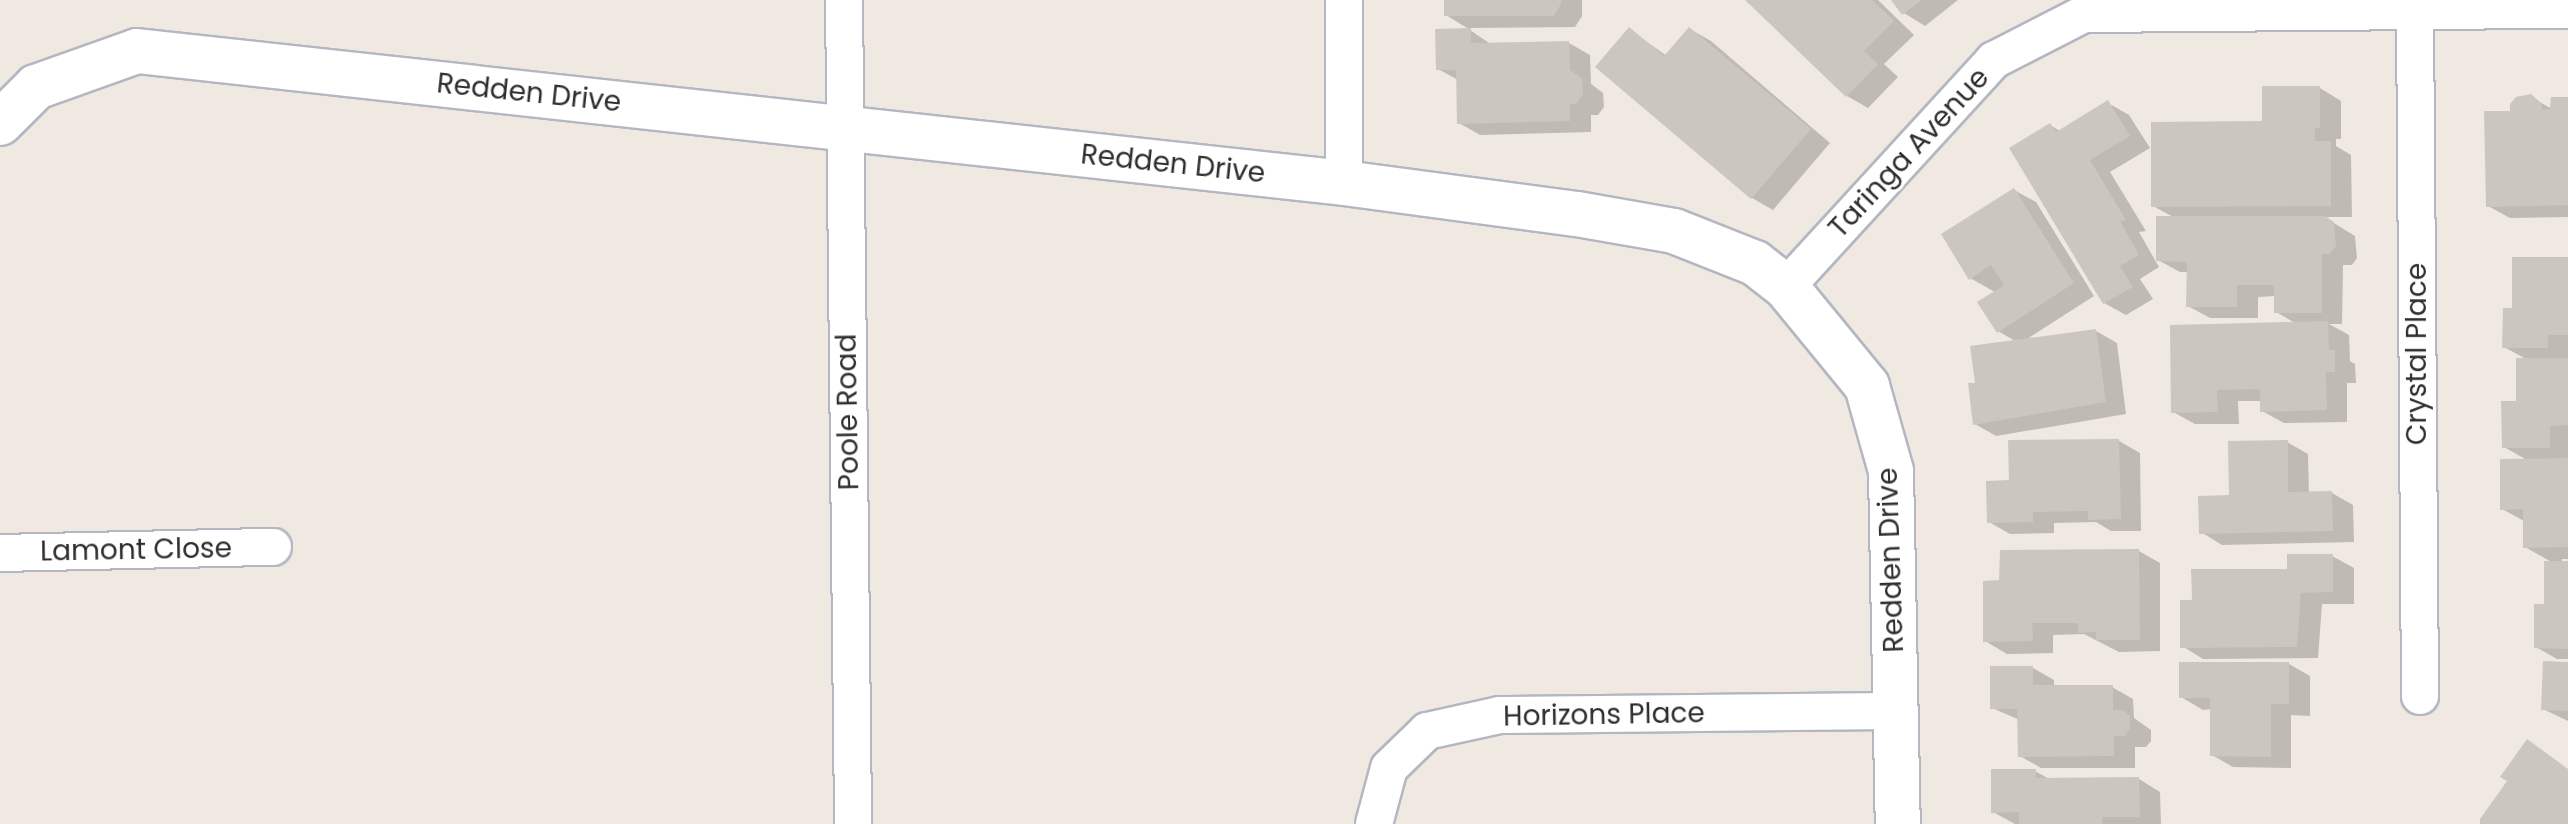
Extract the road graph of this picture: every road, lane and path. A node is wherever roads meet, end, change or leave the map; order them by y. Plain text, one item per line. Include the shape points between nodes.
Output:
1 (844, 0) edge
2 (1344, 0) edge
3 (2568, 10) edge
4 (2415, 13) junction
5 (0, 123) edge
6 (845, 128) junction
7 (1344, 183) junction
8 (1786, 287) junction
9 (273, 547) dead end
10 (0, 553) edge
11 (2420, 696) dead end
12 (1894, 711) junction
13 (853, 824) edge
14 (1374, 824) edge
15 (1898, 824) edge

1 - 6 street, Poole Road
2 - 7 street
3 - 4 street, Taringa Avenue
4 - 8 street, Taringa Avenue via 2084,14 1994,60
4 - 11 street, Crystal Place
5 - 6 street, Redden Drive via 36,87 137,51
6 - 7 street, Redden Drive
6 - 13 street, Poole Road
7 - 8 street, Redden Drive via 1674,231 1755,263
8 - 12 street, Redden Drive via 1867,386 1891,471
9 - 10 street, Lamont Close
12 - 14 street, Horizons Place via 1500,715 1427,731 1389,768
12 - 15 street, Redden Drive

